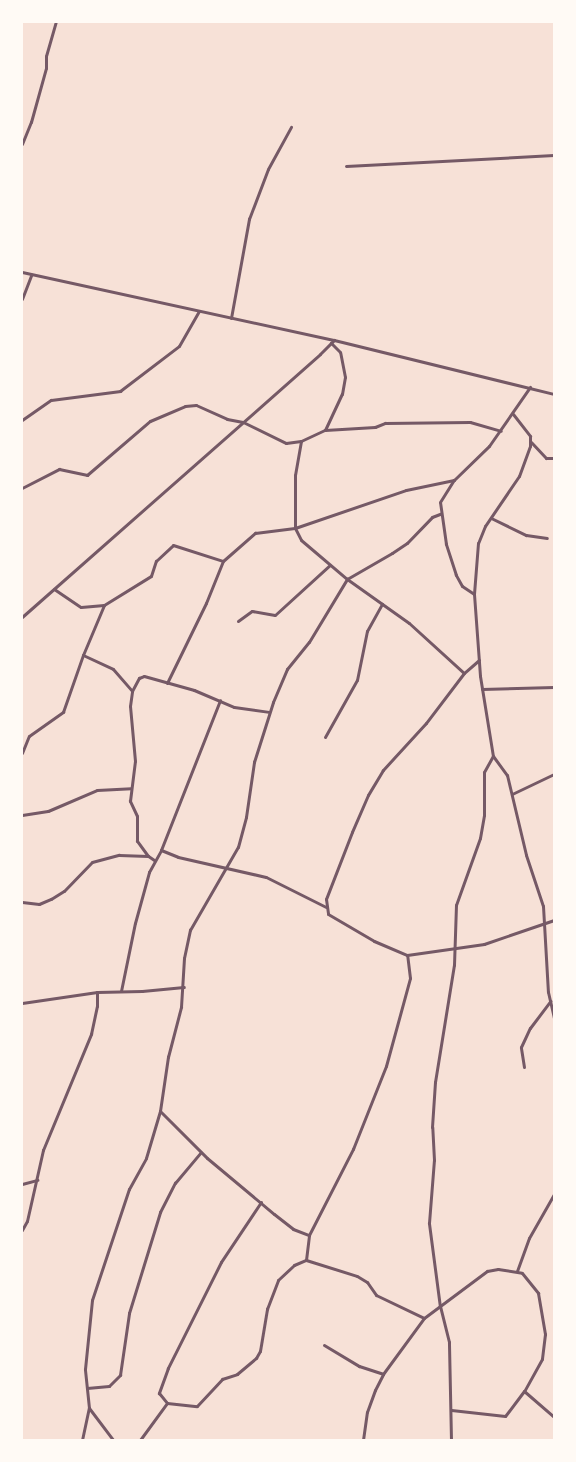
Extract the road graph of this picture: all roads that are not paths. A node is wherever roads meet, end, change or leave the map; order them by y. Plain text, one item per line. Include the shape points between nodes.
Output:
1 (56, 22) edge
2 (291, 127) dead end
3 (22, 144) edge
4 (554, 155) edge
5 (346, 166) dead end
6 (22, 272) edge
7 (31, 274) junction
8 (22, 299) edge
9 (199, 311) junction
10 (231, 318) junction
11 (334, 340) junction
12 (331, 344) junction
13 (530, 387) junction
14 (554, 394) edge
15 (513, 414) junction
16 (22, 420) edge
17 (242, 422) junction
18 (325, 430) junction
19 (501, 431) junction
20 (301, 441) junction
21 (531, 442) junction
22 (554, 458) edge
23 (454, 480) junction
24 (22, 488) edge
25 (440, 514) junction
26 (491, 518) junction
27 (295, 528) junction
28 (548, 538) dead end
29 (223, 561) junction
30 (330, 565) junction
31 (347, 579) junction
32 (54, 589) junction
33 (474, 594) junction
34 (382, 604) junction
35 (104, 605) junction
36 (22, 617) edge
37 (238, 621) dead end
38 (83, 656) junction
39 (479, 660) junction
40 (464, 673) junction
41 (167, 683) junction
42 (554, 687) edge
43 (482, 689) junction
44 (132, 691) junction
45 (220, 700) junction
46 (269, 712) junction
47 (325, 737) dead end
48 (22, 752) edge
49 (493, 756) junction
50 (554, 774) edge
51 (131, 788) junction
52 (512, 794) junction
53 (22, 816) edge
54 (161, 850) junction
55 (148, 856) junction
56 (154, 860) junction
57 (228, 868) junction
58 (22, 902) edge
59 (326, 907) junction
60 (554, 920) edge
61 (546, 922) junction
62 (453, 949) junction
63 (407, 955) junction
64 (184, 987) junction
65 (121, 991) junction
66 (97, 992) junction
67 (550, 1001) junction
68 (22, 1003) edge
69 (554, 1018) edge
70 (524, 1067) dead end
71 (160, 1111) junction
72 (201, 1152) junction
73 (37, 1180) junction
74 (22, 1184) edge
75 (554, 1194) edge
76 (261, 1202) junction
77 (22, 1230) edge
78 (309, 1235) junction
79 (306, 1260) junction
80 (517, 1271) junction
81 (440, 1307) junction
82 (424, 1318) junction
83 (324, 1345) dead end
84 (383, 1374) junction
85 (87, 1388) junction
86 (524, 1391) junction
87 (167, 1403) junction
88 (88, 1408) junction
89 (451, 1410) junction
90 (554, 1418) edge
91 (82, 1440) edge
92 (113, 1440) edge
93 (140, 1440) edge
94 (363, 1440) edge
95 (451, 1440) edge

1 - 3 street via 31,122
2 - 10 street via 268,169 249,219
4 - 5 street
6 - 7 street
7 - 8 street
7 - 9 street
9 - 10 street
9 - 16 street via 179,346 120,391 51,400
10 - 11 street
11 - 12 street
11 - 13 street
12 - 17 street
12 - 18 street via 340,352 345,377 342,394
13 - 14 street
13 - 15 street
15 - 19 street
15 - 21 street
17 - 20 street via 286,443
17 - 24 street via 227,419 196,405 185,406 150,422 87,475 59,469
17 - 32 street
18 - 19 street via 375,427 385,423 450,421 470,422
18 - 20 street
19 - 23 street
20 - 27 street via 295,475
21 - 22 street via 546,458
21 - 26 street via 519,476
23 - 25 street via 440,502
23 - 27 street via 406,490
25 - 31 street via 432,517 397,550
25 - 33 street via 446,544 459,582
26 - 28 street via 526,535
26 - 33 street via 478,543
27 - 29 street via 255,533
27 - 30 street via 303,544
29 - 35 street via 175,545 156,561 150,576
29 - 41 street via 206,603
30 - 31 street
30 - 37 street via 275,615 252,611
31 - 34 street
31 - 46 street via 309,642 286,669
32 - 35 street via 81,607
32 - 36 street
33 - 39 street
34 - 40 street via 418,631
34 - 47 street via 367,631 357,680
35 - 38 street
38 - 44 street via 112,669
38 - 48 street via 63,712 29,736
39 - 40 street
39 - 43 street
40 - 59 street via 426,723 394,755 372,789 352,832
41 - 44 street via 144,676 139,678
41 - 45 street
42 - 43 street
43 - 49 street
44 - 51 street via 130,722 135,761
45 - 46 street via 234,707
45 - 54 street
46 - 57 street via 252,773 244,826
49 - 52 street via 507,775
49 - 62 street via 484,772 484,815 480,838 456,905
50 - 52 street
51 - 53 street via 98,790 48,811
51 - 55 street via 130,801 137,816 137,839
52 - 61 street via 526,855
54 - 56 street
54 - 57 street via 178,857
55 - 56 street
55 - 58 street via 119,855 92,862 64,891 51,899 39,904
56 - 65 street via 135,923
57 - 59 street via 266,877
57 - 64 street via 190,930 184,958
59 - 63 street via 328,914 336,920
60 - 61 street
61 - 62 street via 521,933 484,944
61 - 67 street
62 - 63 street
62 - 81 street via 454,965 435,1082 432,1126 434,1160 429,1223
63 - 78 street via 410,978 378,1091 354,1149
64 - 65 street
64 - 71 street via 165,1070
65 - 66 street
66 - 68 street
66 - 73 street via 91,1034 57,1112 43,1150
67 - 69 street
67 - 70 street via 530,1028 521,1047
71 - 72 street
71 - 85 street via 146,1158 129,1189 92,1300 85,1369
72 - 76 street
72 - 85 street via 175,1183 160,1212 129,1313 120,1375 109,1386
73 - 74 street
73 - 77 street
75 - 80 street via 529,1238
76 - 78 street via 293,1229
76 - 87 street via 221,1262 168,1368 159,1393
78 - 79 street
79 - 82 street via 357,1276 367,1282 376,1295
79 - 87 street via 289,1268 278,1280 267,1309 260,1351 256,1358 237,1374 222,1379 197,1406
80 - 81 street via 487,1271
80 - 86 street via 528,1279 538,1293 545,1334 542,1359
81 - 82 street
81 - 89 street via 449,1342
82 - 84 street
83 - 84 street via 359,1366
84 - 94 street via 367,1412
85 - 88 street
86 - 89 street via 505,1416
86 - 90 street
87 - 93 street
88 - 91 street
88 - 92 street
89 - 95 street

